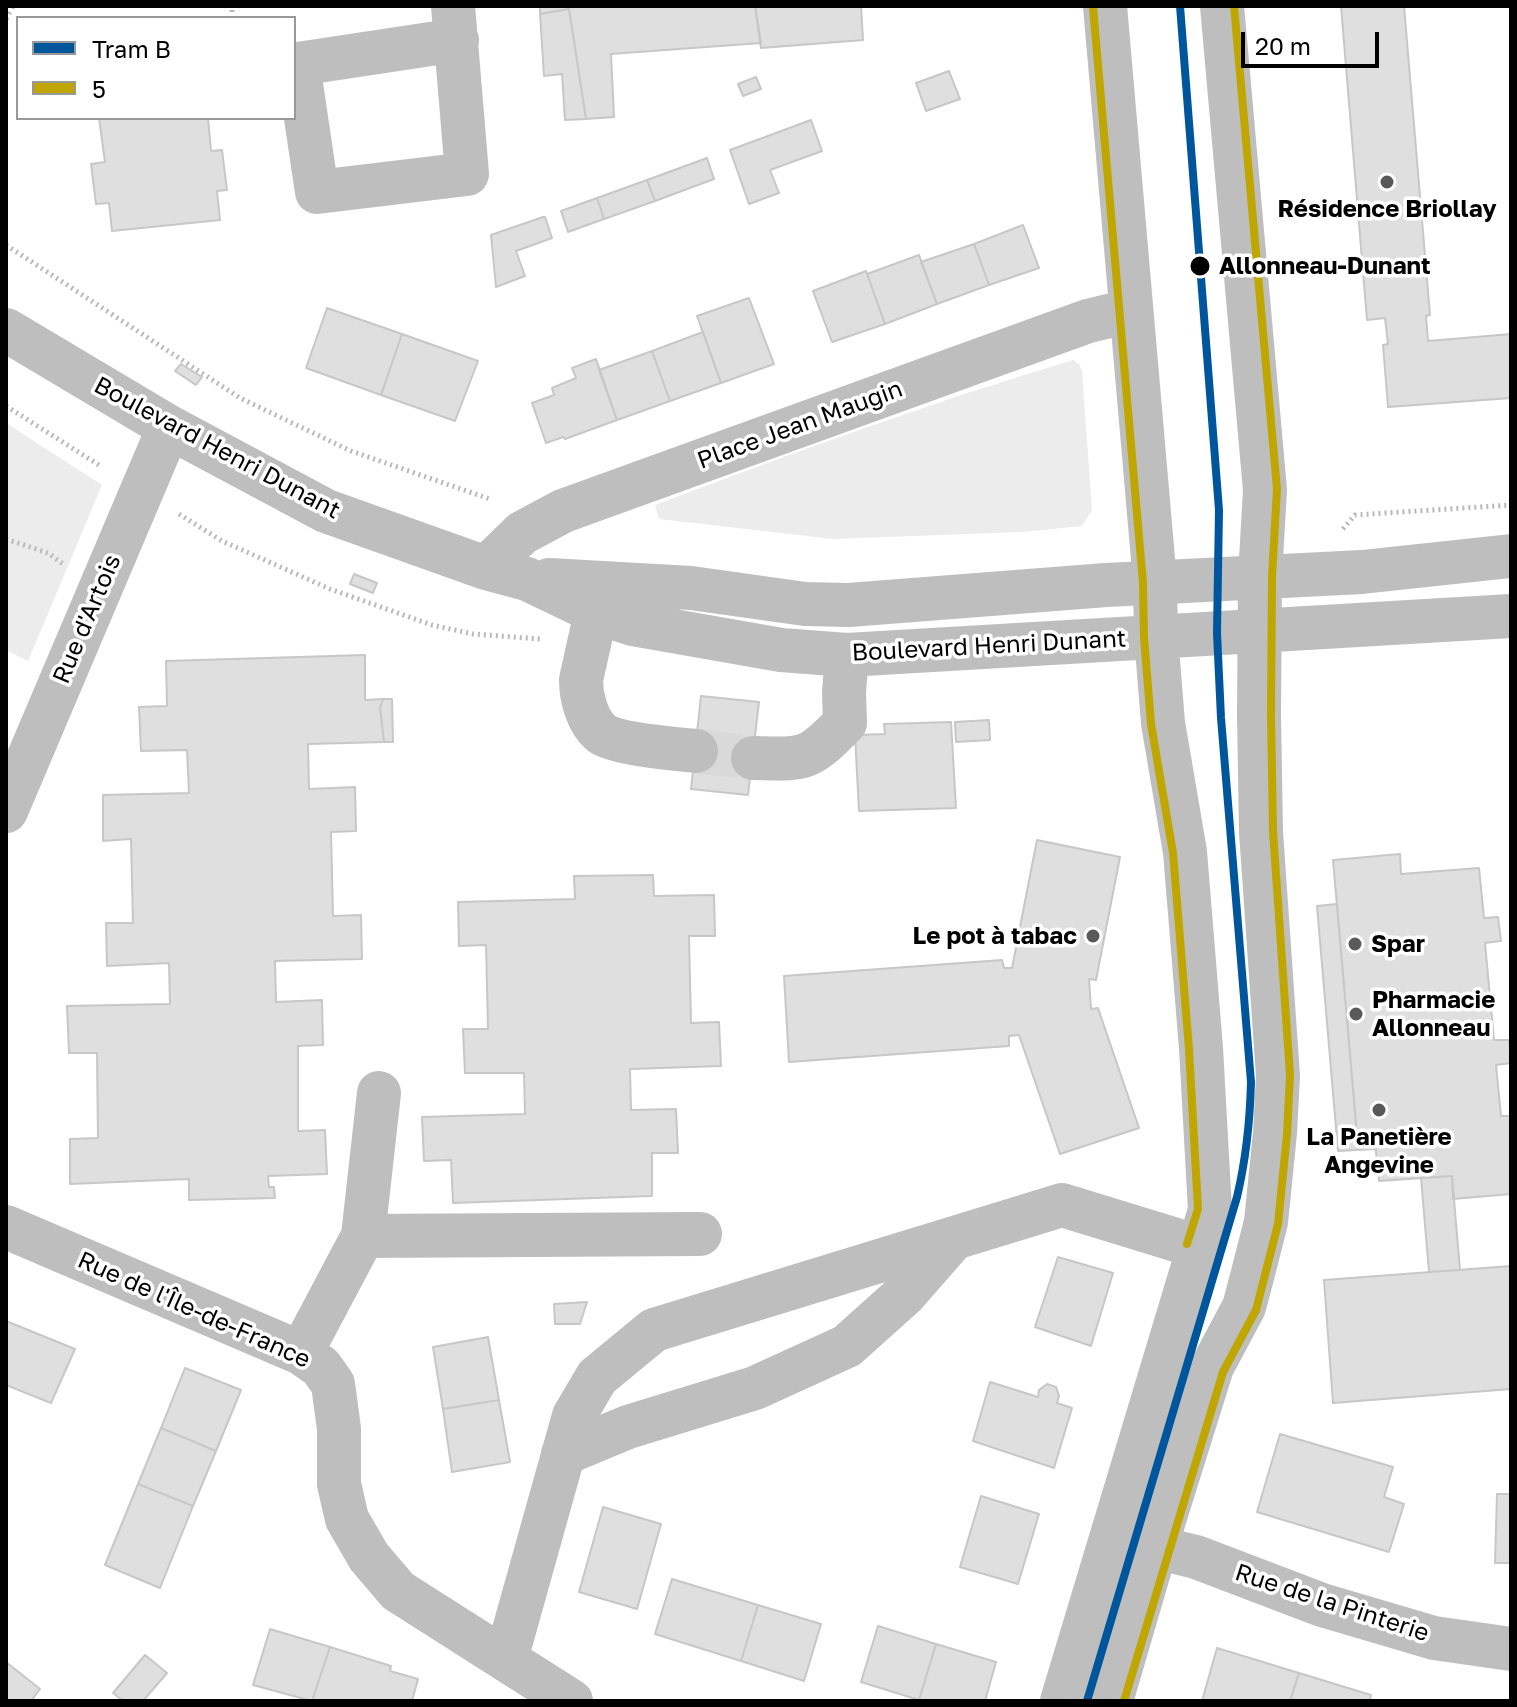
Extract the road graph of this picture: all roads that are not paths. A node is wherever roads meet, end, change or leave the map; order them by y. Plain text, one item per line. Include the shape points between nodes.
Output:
1 (1105, 6) edge
2 (1222, 6) edge
3 (455, 23) edge
4 (1130, 311) junction
5 (6, 330) edge
6 (169, 427) junction
7 (1511, 556) edge
8 (506, 574) junction
9 (1260, 577) junction
10 (1155, 582) junction
11 (599, 597) junction
12 (1511, 616) edge
13 (1260, 631) junction
14 (1156, 636) junction
15 (847, 655) junction
16 (696, 751) tunnel mouth
17 (753, 758) tunnel mouth
18 (6, 809) edge
19 (379, 1093) dead end
20 (6, 1227) edge
21 (1204, 1228) junction
22 (700, 1234) dead end
23 (363, 1236) junction
24 (954, 1238) junction
25 (301, 1353) junction
26 (563, 1454) junction
27 (1155, 1547) junction
28 (1511, 1649) edge
29 (506, 1659) junction
30 (571, 1701) edge
31 (1062, 1701) edge
32 (1111, 1701) edge

1 - 4 street
2 - 9 street via 1265,490
3 - 3 street via 467,174 317,192 298,64
4 - 8 street, Place Jean Maugin via 1088,321 563,511 522,533
4 - 10 street
5 - 6 street, Boulevard Henri Dunant
6 - 8 street, Boulevard Henri Dunant via 326,511
6 - 18 street, Rue d'Artois
7 - 9 street, Boulevard Henri Dunant
8 - 11 street, Boulevard Henri Dunant
9 - 10 street, Boulevard Henri Dunant
9 - 13 street
10 - 11 street, Boulevard Henri Dunant via 849,605 691,588
10 - 14 street
11 - 15 street, Boulevard Henri Dunant via 633,624 729,642
11 - 16 street via 581,692 588,714 602,734
12 - 13 street, Boulevard Henri Dunant
13 - 14 street, Boulevard Henri Dunant
13 - 27 street via 1261,832 1278,1076 1266,1222 1244,1307 1212,1367
14 - 15 street, Boulevard Henri Dunant
14 - 21 street via 1163,723 1185,852 1201,1048
15 - 17 street via 845,723 803,759
19 - 23 street
20 - 25 street, Rue de l'Île-de-France
21 - 24 street via 1062,1205
21 - 31 street
22 - 23 street
23 - 25 street
24 - 26 street via 905,1294 847,1346 755,1388 628,1427
24 - 26 street via 654,1330 597,1377 574,1416
25 - 29 street, Rue de l'Île-de-France via 333,1384 339,1417 339,1484 347,1519 369,1557 398,1591
26 - 29 street
27 - 28 street, Rue de la Pinterie via 1420,1634
27 - 32 street
29 - 30 street, Rue de l'Île-de-France

